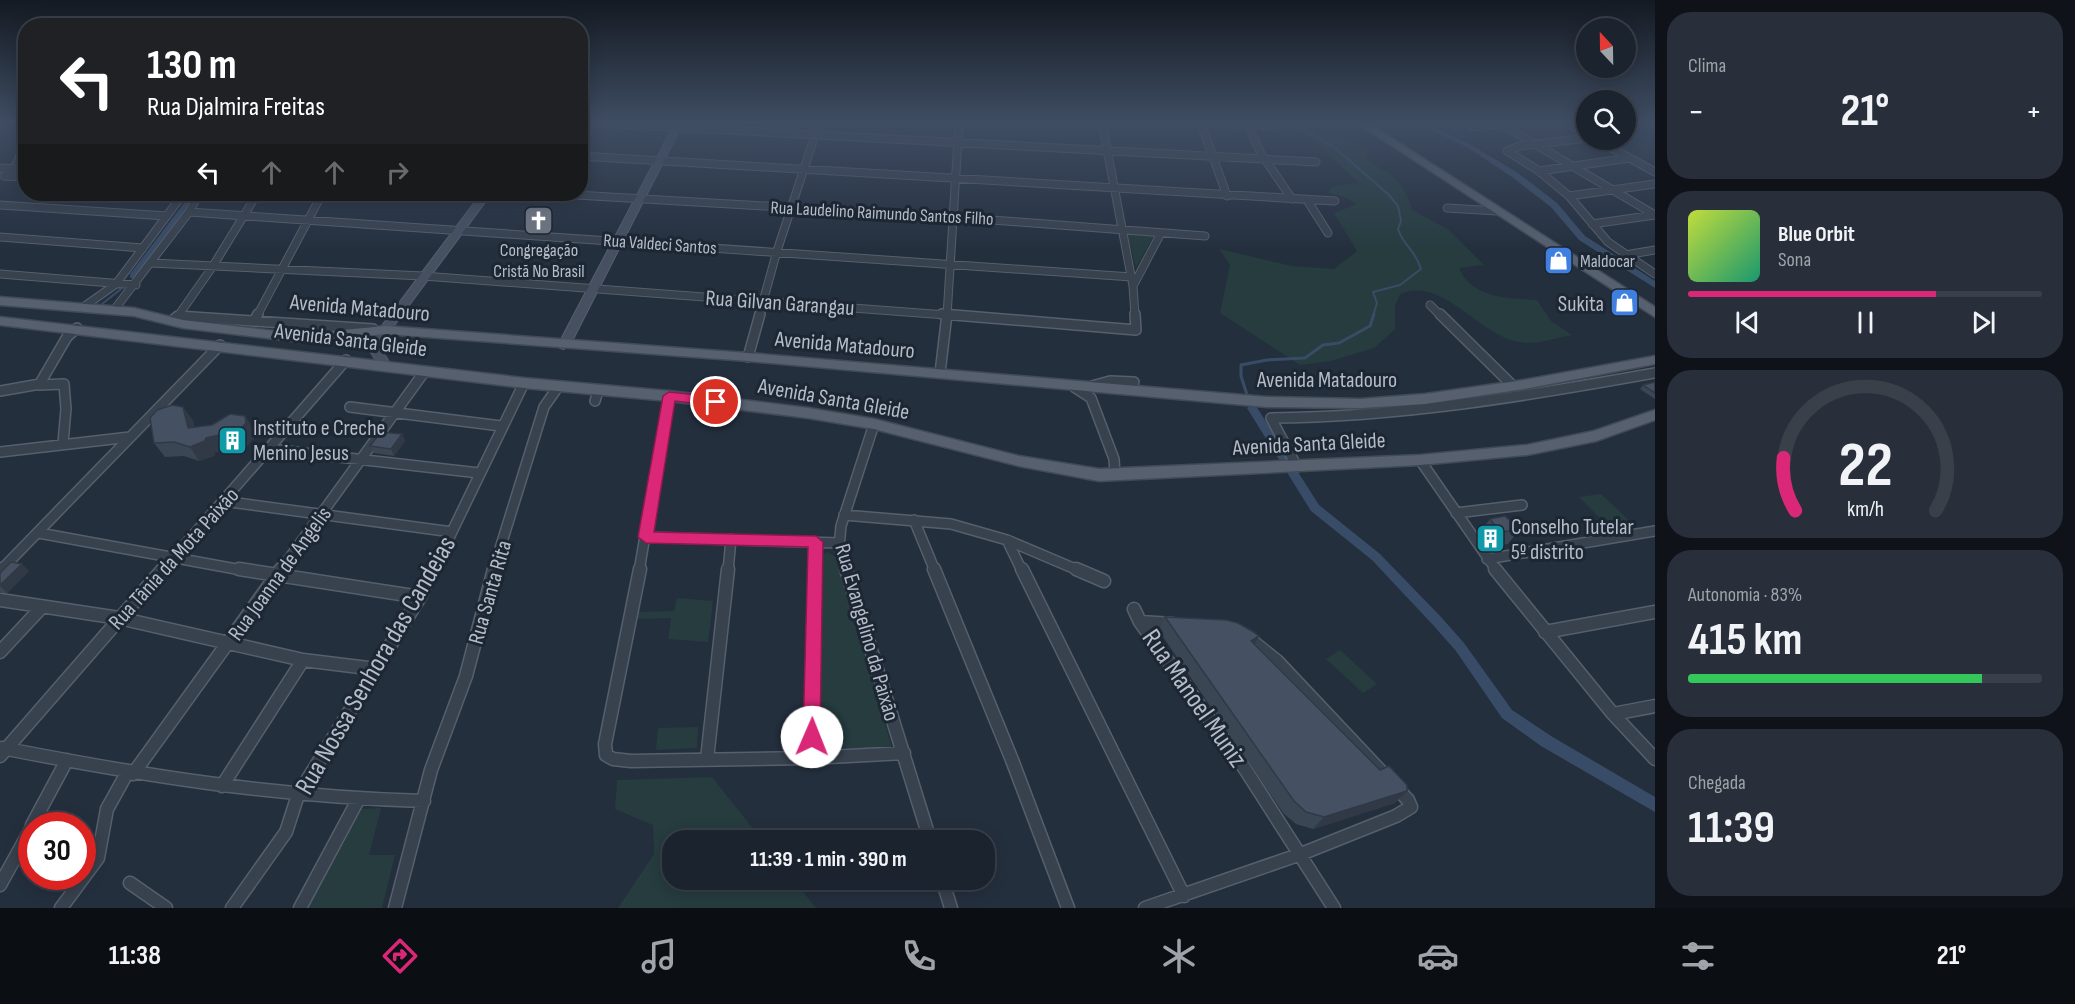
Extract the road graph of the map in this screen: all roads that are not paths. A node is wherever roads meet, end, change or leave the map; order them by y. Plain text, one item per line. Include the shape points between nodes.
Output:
1 (656, 165) edge
2 (756, 165) edge
3 (956, 165) edge
4 (1110, 165) edge
5 (1217, 165) edge
6 (1269, 165) edge
7 (1427, 165) edge
8 (1530, 165) edge
9 (1569, 165) edge
10 (1582, 165) edge
11 (1572, 167) junction
12 (0, 168) edge
13 (804, 168) junction
14 (1539, 171) junction
15 (8, 173) edge
16 (955, 177) junction
17 (1655, 184) edge
18 (1116, 188) junction
19 (1614, 190) junction
20 (588, 195) edge
21 (1227, 196) junction
22 (1569, 196) junction
23 (639, 198) junction
24 (1292, 199) junction
25 (1307, 200) junction
26 (178, 201) edge
27 (195, 201) edge
28 (253, 201) edge
29 (318, 201) edge
30 (481, 201) edge
31 (1335, 201) dead end
32 (0, 205) edge
33 (792, 208) junction
34 (1447, 208) dead end
35 (1497, 211) junction
36 (189, 212) junction
37 (1655, 215) edge
38 (167, 216) junction
39 (245, 216) junction
40 (953, 217) junction
41 (306, 220) junction
42 (1592, 224) junction
43 (1123, 229) junction
44 (458, 230) junction
45 (1161, 233) junction
46 (1328, 233) dead end
47 (1205, 236) dead end
48 (0, 237) edge
49 (616, 241) junction
50 (143, 248) junction
51 (1655, 250) edge
52 (777, 251) junction
53 (1625, 255) junction
54 (151, 263) junction
55 (950, 263) junction
56 (213, 266) junction
57 (282, 268) junction
58 (0, 274) edge
59 (1655, 274) edge
60 (423, 276) junction
61 (1133, 282) junction
62 (116, 284) junction
63 (136, 285) junction
64 (592, 290) junction
65 (765, 300) junction
66 (0, 301) edge
67 (1430, 305) dead end
68 (82, 308) junction
69 (114, 310) junction
70 (1653, 313) edge
71 (947, 316) junction
72 (176, 318) junction
73 (0, 321) edge
74 (254, 321) junction
75 (77, 328) junction
76 (385, 330) junction
77 (220, 345) junction
78 (564, 345) junction
79 (748, 357) junction
80 (346, 360) junction
81 (1655, 360) edge
82 (385, 365) junction
83 (425, 371) junction
84 (940, 373) junction
85 (1655, 373) edge
86 (1134, 382) dead end
87 (524, 383) junction
88 (40, 384) junction
89 (1072, 386) junction
90 (1091, 386) junction
91 (1513, 386) junction
92 (558, 387) junction
93 (0, 391) edge
94 (669, 396) junction
95 (350, 407) dead end
96 (395, 413) junction
97 (1655, 415) edge
98 (874, 424) junction
99 (501, 426) junction
100 (130, 437) junction
101 (63, 444) junction
102 (269, 449) junction
103 (0, 452) edge
104 (360, 460) junction
105 (1420, 460) junction
106 (1296, 467) junction
107 (479, 473) junction
108 (1115, 475) junction
109 (223, 501) junction
110 (1522, 505) dead end
111 (1456, 513) junction
112 (320, 515) junction
113 (844, 515) junction
114 (914, 520) junction
115 (1655, 531) edge
116 (452, 532) junction
117 (39, 534) junction
118 (646, 537) junction
119 (731, 538) junction
120 (1007, 540) junction
121 (816, 542) junction
122 (838, 543) junction
123 (173, 556) junction
124 (1487, 559) junction
125 (0, 571) edge
126 (276, 576) junction
127 (1104, 581) dead end
128 (420, 597) junction
129 (0, 600) edge
130 (42, 607) junction
131 (1134, 609) dead end
132 (1655, 612) edge
133 (119, 618) junction
134 (1140, 622) junction
135 (1186, 624) edge
136 (1234, 629) edge
137 (1545, 632) junction
138 (229, 643) junction
139 (0, 652) edge
140 (303, 660) junction
141 (376, 669) junction
142 (1655, 706) edge
143 (1612, 714) junction
144 (2, 751) edge
145 (904, 753) junction
146 (811, 758) junction
147 (707, 759) junction
148 (1655, 759) edge
149 (67, 760) junction
150 (130, 773) junction
151 (222, 786) junction
152 (298, 795) junction
153 (358, 800) junction
154 (424, 801) junction
155 (39, 812) edge
156 (927, 830) edge
157 (18, 852) edge
158 (1301, 854) junction
159 (130, 883) dead end
160 (0, 885) edge
161 (945, 890) edge
162 (1184, 896) junction
163 (61, 908) edge
164 (166, 908) edge
165 (231, 908) edge
166 (300, 908) edge
167 (395, 908) edge
168 (951, 908) edge
169 (1068, 908) edge
170 (1145, 908) edge
171 (1334, 908) edge

1 - 23 street
2 - 13 street
3 - 16 street
4 - 18 street
5 - 21 street
6 - 24 street
7 - 35 main road
8 - 14 street
9 - 11 street
10 - 11 street
11 - 14 street
11 - 19 street
12 - 15 street
13 - 16 street
13 - 33 street
14 - 22 street
16 - 18 street
16 - 40 street
17 - 19 street
18 - 21 street
18 - 43 street
19 - 22 street
19 - 37 street
20 - 23 street, Rua Laudelino Raimundo Santos Filho
21 - 24 street
22 - 42 street
23 - 33 street, Rua Laudelino Raimundo Santos Filho
23 - 49 street
24 - 25 street
25 - 31 street
25 - 46 street
26 - 38 street
27 - 36 street
28 - 39 street
29 - 41 street
30 - 44 street
32 - 38 street
33 - 40 street, Rua Laudelino Raimundo Santos Filho
33 - 52 street
34 - 35 street
35 - 70 main road
36 - 39 street, Rua Valdeci Santos
36 - 54 street
37 - 42 street
38 - 50 street
39 - 41 street, Rua Valdeci Santos
39 - 56 street
40 - 43 street, Rua Laudelino Raimundo Santos Filho
40 - 55 street
41 - 44 street, Rua Valdeci Santos
41 - 57 street
42 - 53 street via 1599,235
43 - 45 street, Rua Laudelino Raimundo Santos Filho
43 - 61 street
44 - 49 street, Rua Valdeci Santos
44 - 60 street
45 - 47 street, Rua Laudelino Raimundo Santos Filho
45 - 61 street
48 - 50 street
49 - 52 street, Rua Valdeci Santos
49 - 64 street
50 - 62 street
51 - 53 street
52 - 55 street, Rua Valdeci Santos
52 - 65 street
53 - 59 street
54 - 56 street, Rua Gilvan Garangau
54 - 63 street
55 - 61 street, Rua Valdeci Santos
55 - 71 street
56 - 57 street, Rua Gilvan Garangau
56 - 72 street
57 - 60 street, Rua Gilvan Garangau
57 - 74 street
58 - 62 street
60 - 64 street, Rua Gilvan Garangau
60 - 76 street
61 - 71 street, Rua Gilvan Garangau via 1136,330
62 - 63 street
62 - 68 street
63 - 69 street
64 - 65 street, Rua Gilvan Garangau
64 - 78 street
65 - 71 street, Rua Gilvan Garangau
65 - 79 street
66 - 68 main road, Avenida Santa Gleide
67 - 91 street
68 - 69 main road, Avenida Santa Gleide
69 - 72 main road, Avenida Santa Gleide
71 - 84 street
72 - 74 street, Avenida Matadouro
72 - 76 main road, Avenida Santa Gleide via 183,324 300,338
73 - 75 main road, Avenida Santa Gleide
74 - 76 street, Avenida Matadouro
75 - 77 main road, Avenida Santa Gleide
75 - 88 street via 67,337
76 - 78 main road, Avenida Matadouro
76 - 82 street via 376,347 377,356
77 - 80 main road, Avenida Santa Gleide
77 - 100 street
78 - 79 main road, Avenida Matadouro
79 - 84 main road, Avenida Matadouro
80 - 82 main road, Avenida Santa Gleide
80 - 102 street, Rua Tânia da Mota Paixão
81 - 91 main road, Avenida Matadouro
82 - 83 main road, Avenida Santa Gleide
83 - 87 main road, Avenida Santa Gleide
83 - 96 street, Rua Joanna de Angelis
84 - 89 main road, Avenida Matadouro
85 - 106 street via 1489,403 1329,419 1271,418
86 - 90 street via 1110,381
87 - 92 main road, Avenida Santa Gleide
87 - 99 street, Rua Nossa Senhora das Candeias
88 - 93 street
88 - 101 street via 64,384
89 - 90 main road, Avenida Matadouro
89 - 108 street via 1092,398 1114,459
90 - 91 main road, Avenida Matadouro via 1267,402 1390,402
92 - 94 main road, Avenida Santa Gleide via 596,396
92 - 154 street, Rua Santa Rita via 544,407 466,676 431,770
94 - 98 main road, Avenida Santa Gleide
94 - 118 street
95 - 96 street
96 - 99 street
96 - 104 street, Rua Joanna de Angelis
97 - 105 main road, Avenida Santa Gleide via 1565,444
98 - 108 main road, Avenida Santa Gleide via 1020,461
98 - 113 street, Rua Evangelino da Paixão
99 - 107 street, Rua Nossa Senhora das Candeias
100 - 101 street
100 - 117 street
101 - 103 street
102 - 104 street
102 - 109 street, Rua Tânia da Mota Paixão
104 - 107 street
104 - 112 street, Rua Joanna de Angelis
105 - 106 main road, Avenida Santa Gleide
105 - 111 street
106 - 108 main road, Avenida Santa Gleide
107 - 116 street, Rua Nossa Senhora das Candeias
109 - 112 street
109 - 123 street, Rua Tânia da Mota Paixão
110 - 111 street
111 - 124 street
112 - 116 street
112 - 126 street, Rua Joanna de Angelis
113 - 114 street
113 - 122 street, Rua Evangelino da Paixão
114 - 120 street via 951,524
114 - 169 street
115 - 124 street
116 - 128 street, Rua Nossa Senhora das Candeias
117 - 123 street
117 - 125 street
118 - 119 street
118 - 147 street via 606,755 631,761
119 - 121 street
119 - 147 street
120 - 127 street
120 - 162 street
121 - 122 street
121 - 146 street
122 - 145 street, Rua Evangelino da Paixão
123 - 126 street
123 - 133 street, Rua Tânia da Mota Paixão
124 - 137 street
126 - 128 street
126 - 138 street, Rua Joanna de Angelis
128 - 141 street, Rua Nossa Senhora das Candeias
129 - 130 street
130 - 133 street
130 - 139 street
131 - 134 street
132 - 137 street
133 - 138 street
133 - 144 street, Rua Tânia da Mota Paixão
134 - 135 street, Rua Manoel Muniz
134 - 158 street, Rua Manoel Muniz
136 - 158 street via 1277,661 1411,807
137 - 143 street
138 - 140 street
138 - 150 street, Rua Joanna de Angelis
140 - 141 street
140 - 151 street
141 - 152 street, Rua Nossa Senhora das Candeias
142 - 143 street
143 - 148 street
144 - 149 street
145 - 146 street
145 - 156 street, Rua Evangelino da Paixão
146 - 147 street
149 - 150 street
149 - 155 street
150 - 151 street
150 - 163 street, Rua Joanna de Angelis via 107,809 98,858
151 - 152 street
152 - 153 street
152 - 165 street, Rua Nossa Senhora das Candeias via 286,832
153 - 154 street
153 - 166 street
154 - 167 street
157 - 160 street
158 - 162 street
158 - 171 street, Rua Manoel Muniz
159 - 164 street
161 - 168 street
162 - 170 street

